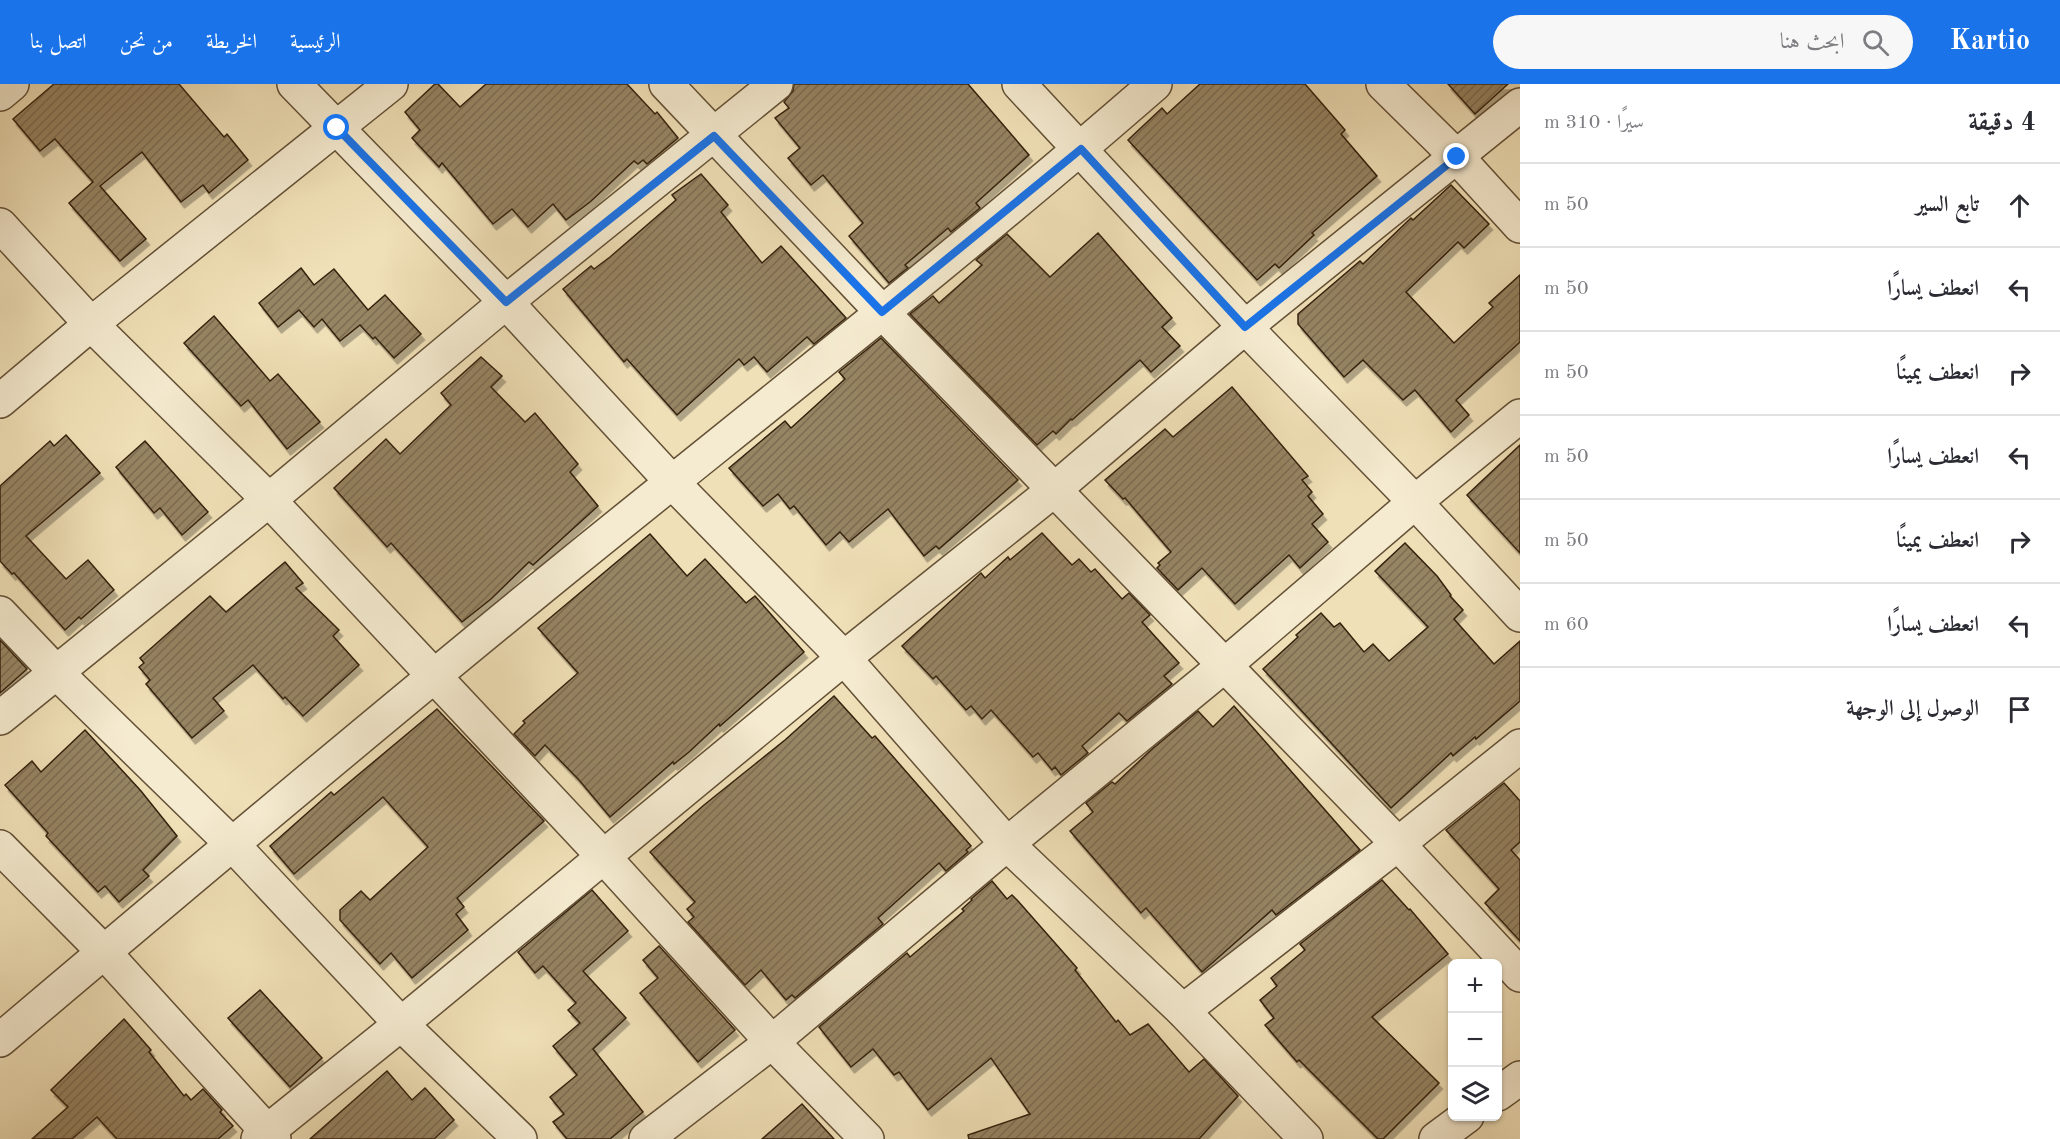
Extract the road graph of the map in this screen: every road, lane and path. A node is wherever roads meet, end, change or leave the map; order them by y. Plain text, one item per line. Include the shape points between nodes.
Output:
1 (12, 84) edge
2 (294, 84) edge
3 (391, 84) edge
4 (666, 84) edge
5 (776, 84) edge
6 (1019, 84) edge
7 (1155, 84) edge
8 (1383, 84) edge
9 (0, 94) edge
10 (1520, 105) edge
11 (337, 128) junction
12 (714, 136) junction
13 (1081, 149) junction
14 (1457, 157) junction
15 (0, 225) edge
16 (1520, 226) edge
17 (506, 302) junction
18 (882, 312) junction
19 (91, 324) junction
20 (1245, 327) junction
21 (0, 401) edge
22 (1520, 416) edge
23 (672, 482) junction
24 (1054, 490) junction
25 (269, 500) junction
26 (1415, 502) junction
27 (0, 613) edge
28 (1520, 615) edge
29 (844, 658) junction
30 (1225, 665) junction
31 (56, 672) junction
32 (433, 675) junction
33 (0, 718) edge
34 (1520, 746) edge
35 (232, 844) junction
36 (1007, 844) junction
37 (1398, 844) junction
38 (0, 847) edge
39 (603, 856) junction
40 (104, 952) junction
41 (1520, 975) edge
42 (1183, 1011) junction
43 (401, 1024) junction
44 (0, 1040) edge
45 (772, 1042) junction
46 (1520, 1078) edge
47 (1502, 1091) edge
48 (1460, 1121) edge
49 (266, 1136) edge
50 (520, 1139) edge
51 (646, 1139) edge
52 (867, 1139) edge
53 (1306, 1139) edge
54 (1436, 1139) edge

1 - 9 street
2 - 11 street
3 - 11 street
4 - 12 street
5 - 12 street
6 - 13 street
7 - 13 street
8 - 14 street
10 - 14 street
11 - 17 street
11 - 19 street
12 - 17 street
12 - 18 street
13 - 18 street
13 - 20 street
14 - 16 street
14 - 20 street
15 - 19 street
17 - 23 street
17 - 25 street
18 - 23 street
18 - 24 street
19 - 21 street
19 - 25 street
20 - 24 street
20 - 26 street
22 - 26 street
23 - 29 street
23 - 32 street
24 - 29 street
24 - 30 street
25 - 31 street
25 - 32 street
26 - 28 street
26 - 30 street
27 - 31 street
29 - 36 street
29 - 39 street
30 - 36 street
30 - 37 street
31 - 33 street
31 - 35 street
32 - 35 street
32 - 39 street
34 - 37 street
35 - 40 street
35 - 43 street
36 - 42 street
36 - 45 street
37 - 41 street
37 - 42 street
38 - 40 street
39 - 43 street
39 - 45 street
40 - 44 street
40 - 49 street
42 - 53 street
43 - 49 street
43 - 50 street
45 - 51 street
45 - 52 street
46 - 47 street
48 - 54 street

